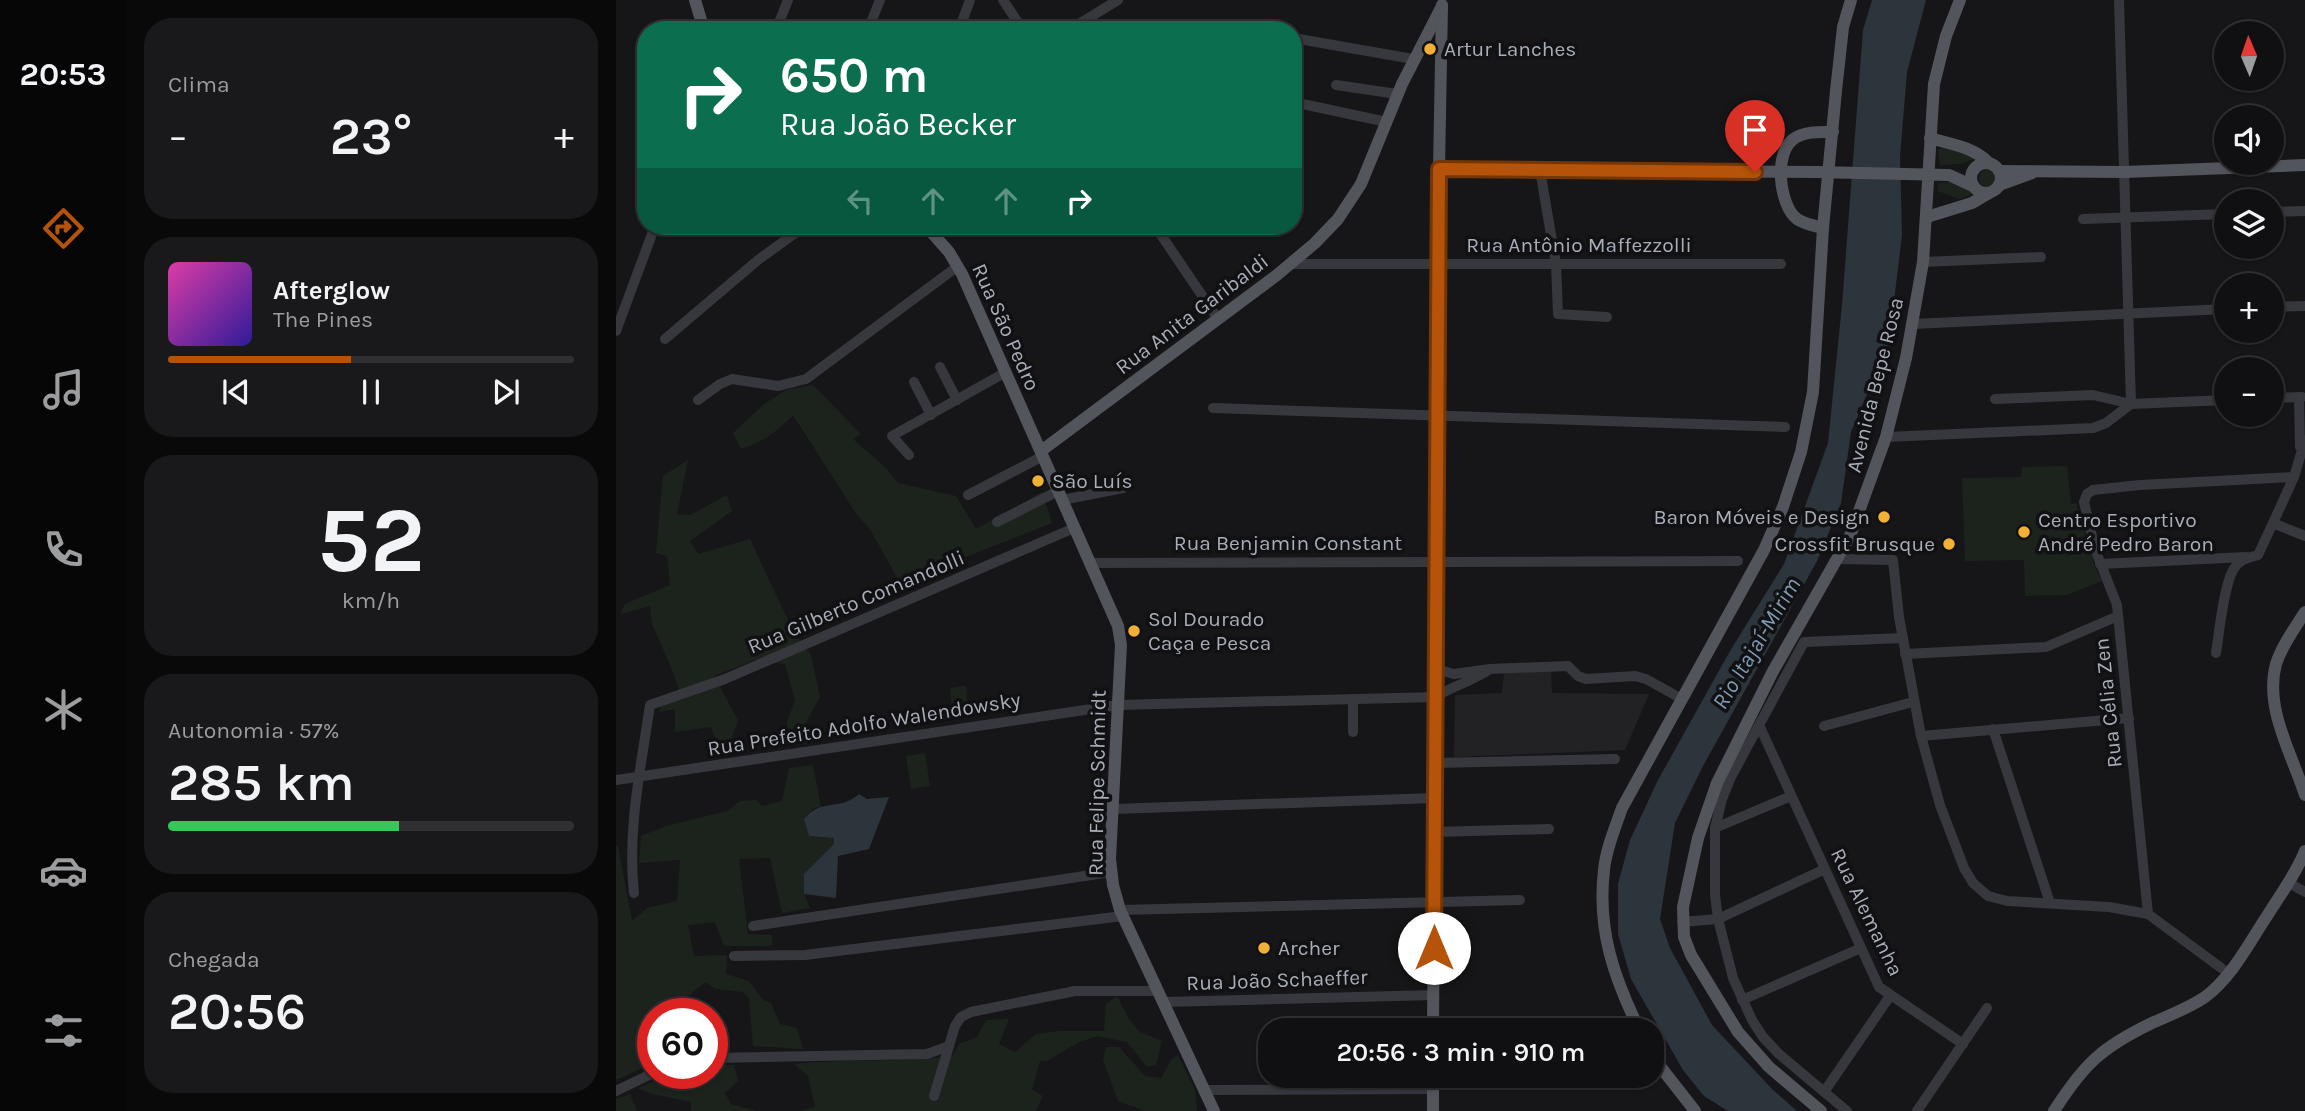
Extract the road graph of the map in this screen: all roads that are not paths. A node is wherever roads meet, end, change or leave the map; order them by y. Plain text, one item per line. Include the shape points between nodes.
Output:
1 (695, 0) edge
2 (788, 0) edge
3 (880, 0) edge
4 (970, 0) edge
5 (1003, 0) edge
6 (1118, 0) edge
7 (1851, 0) edge
8 (1959, 0) edge
9 (2119, 0) edge
10 (1444, 3) edge
11 (701, 21) edge
12 (780, 21) edge
13 (872, 21) edge
14 (962, 21) edge
15 (1017, 21) edge
16 (1084, 21) edge
17 (1302, 40) edge
18 (1422, 41) junction
19 (1441, 42) junction
20 (1413, 59) junction
21 (1336, 85) dead end
22 (1397, 94) junction
23 (1302, 104) edge
24 (1387, 122) junction
25 (1833, 132) junction
26 (1930, 138) junction
27 (2305, 165) edge
28 (1994, 167) junction
29 (1439, 169) junction
30 (1540, 170) junction
31 (1973, 170) junction
32 (1782, 172) junction
33 (2124, 172) junction
34 (2032, 173) junction
35 (1949, 175) junction
36 (1973, 186) junction
37 (1994, 189) junction
38 (2305, 211) edge
39 (2284, 212) edge
40 (2214, 214) edge
41 (1927, 217) junction
42 (2126, 217) junction
43 (2083, 219) dead end
44 (1823, 228) junction
45 (652, 235) edge
46 (793, 235) edge
47 (934, 235) edge
48 (1161, 235) edge
49 (2041, 257) dead end
50 (1923, 262) junction
51 (1292, 264) junction
52 (1438, 264) junction
53 (1556, 264) junction
54 (1781, 264) dead end
55 (958, 266) junction
56 (2305, 306) edge
57 (2284, 307) edge
58 (2214, 309) edge
59 (2129, 312) junction
60 (1607, 317) dead end
61 (1218, 319) junction
62 (1913, 324) junction
63 (616, 331) edge
64 (665, 339) dead end
65 (940, 366) dead end
66 (1006, 372) junction
67 (914, 382) dead end
68 (2302, 397) edge
69 (2284, 398) edge
70 (1995, 399) dead end
71 (698, 400) dead end
72 (957, 400) junction
73 (2214, 401) edge
74 (2131, 404) junction
75 (1213, 408) dead end
76 (931, 415) junction
77 (1437, 416) junction
78 (1785, 428) dead end
79 (1886, 437) junction
80 (2305, 440) edge
81 (1042, 454) junction
82 (2301, 454) junction
83 (909, 455) dead end
84 (2294, 477) junction
85 (1123, 488) dead end
86 (968, 495) dead end
87 (1060, 496) junction
88 (998, 522) dead end
89 (2273, 523) junction
90 (1074, 528) junction
91 (2305, 536) edge
92 (2246, 557) junction
93 (1839, 559) junction
94 (1738, 561) dead end
95 (1436, 562) junction
96 (1090, 563) junction
97 (2101, 564) junction
98 (2305, 612) edge
99 (2118, 616) junction
100 (1903, 638) junction
101 (2216, 653) dead end
102 (1905, 654) junction
103 (1436, 669) junction
104 (1490, 669) junction
105 (1435, 696) junction
106 (1353, 699) junction
107 (1682, 699) junction
108 (1913, 702) junction
109 (1118, 705) junction
110 (2129, 718) junction
111 (1824, 726) dead end
112 (1760, 727) junction
113 (1993, 729) junction
114 (1353, 732) dead end
115 (1921, 736) junction
116 (1615, 759) dead end
117 (1435, 764) junction
118 (640, 777) junction
119 (616, 780) edge
120 (2305, 795) edge
121 (1791, 796) junction
122 (1435, 798) junction
123 (1113, 809) junction
124 (1715, 828) junction
125 (1549, 829) dead end
126 (1435, 832) junction
127 (2305, 851) edge
128 (1825, 869) junction
129 (1111, 872) junction
130 (2289, 883) junction
131 (2305, 892) edge
132 (634, 893) dead end
133 (1520, 900) dead end
134 (1434, 902) junction
135 (2050, 904) junction
136 (1122, 913) junction
137 (2148, 914) junction
138 (1718, 919) junction
139 (1682, 922) junction
140 (753, 926) dead end
141 (1861, 948) junction
142 (734, 956) dead end
143 (2228, 973) junction
144 (1434, 995) junction
145 (1160, 996) junction
146 (1890, 996) junction
147 (1742, 1000) junction
148 (1987, 1008) dead end
149 (1433, 1018) edge
150 (1634, 1018) edge
151 (1963, 1044) junction
152 (949, 1046) junction
153 (728, 1058) edge
154 (1664, 1071) edge
155 (637, 1081) edge
156 (1262, 1088) edge
157 (1433, 1088) edge
158 (1205, 1090) junction
159 (616, 1091) edge
160 (1824, 1092) junction
161 (934, 1096) dead end
162 (1214, 1111) edge
163 (1433, 1111) edge
164 (1695, 1111) edge
165 (1821, 1111) edge
166 (1847, 1111) edge
167 (1917, 1111) edge
168 (2054, 1111) edge

1 - 11 main road
2 - 12 street
3 - 13 street
4 - 14 street
5 - 15 street
6 - 16 street
7 - 25 main road via 1843,27
8 - 26 main road, Avenida Bepe Rosa via 1939,60
9 - 33 street
10 - 18 main road, Rua Anita Garibaldi
10 - 19 main road
17 - 20 street
18 - 19 main road via 1432,37
18 - 20 main road, Rua Anita Garibaldi
19 - 29 main road
20 - 22 main road, Rua Anita Garibaldi
21 - 22 street
22 - 24 main road, Rua Anita Garibaldi
23 - 24 street
24 - 51 main road, Rua Anita Garibaldi via 1347,208
25 - 32 main road via 1808,133 1791,141 1784,151
25 - 44 main road
26 - 28 main road via 1981,154
26 - 41 main road, Avenida Bepe Rosa
27 - 33 main road
28 - 31 main road via 1980,164
28 - 34 main road
28 - 37 main road
29 - 30 main road
29 - 52 main road
30 - 32 main road
30 - 53 street
31 - 35 main road
31 - 36 main road
32 - 35 main road, bridge
32 - 44 main road via 1786,207 1798,220
33 - 34 main road
33 - 42 street
34 - 37 main road
35 - 36 main road
36 - 37 main road via 1983,193
37 - 41 main road via 1972,203
38 - 39 street
40 - 42 street
41 - 50 main road, Avenida Bepe Rosa
42 - 43 street
42 - 59 street
44 - 107 main road via 1813,392 1801,452 1764,550
45 - 63 street
46 - 64 street
47 - 55 main road, Rua São Pedro
48 - 61 street
49 - 50 street
50 - 62 main road, Avenida Bepe Rosa
51 - 52 street, Rua Antônio Maffezzolli
51 - 61 main road, Rua Anita Garibaldi
52 - 53 street, Rua Antônio Maffezzolli
52 - 77 main road
53 - 54 street, Rua Antônio Maffezzolli
53 - 60 street via 1558,314
55 - 66 main road, Rua São Pedro
55 - 71 street via 806,379 778,386 732,379
56 - 57 street
58 - 59 street
59 - 62 street
59 - 74 street
61 - 81 main road, Rua Anita Garibaldi
62 - 79 main road, Avenida Bepe Rosa
65 - 72 street
66 - 72 street
66 - 81 main road, Rua São Pedro
67 - 76 street
68 - 69 street
68 - 82 street
70 - 74 street via 2093,395
72 - 76 street
73 - 74 street
74 - 79 street via 2093,428
75 - 77 street
76 - 83 street via 892,436
77 - 78 street
77 - 95 main road
79 - 93 main road, Avenida Bepe Rosa
80 - 82 street
81 - 86 street
81 - 87 main road, Rua Felipe Schmidt
82 - 84 street
84 - 89 street
84 - 97 street, Rua Célia Zen via 2093,490 2084,502
85 - 87 street
87 - 88 street
87 - 90 main road, Rua Felipe Schmidt
89 - 91 street
89 - 92 street via 2262,551
90 - 96 main road, Rua Felipe Schmidt
90 - 118 street, Rua Gilberto Comandolli via 725,679 650,705
92 - 97 street
92 - 101 street via 2230,576
93 - 100 street via 1893,560
93 - 139 main road, Avenida Bepe Rosa via 1791,637 1717,783 1690,870
94 - 95 street, Rua Benjamin Constant
95 - 96 street, Rua Benjamin Constant
95 - 103 main road
96 - 109 main road, Rua Felipe Schmidt via 1120,635
97 - 99 street, Rua Célia Zen
98 - 120 main road via 2281,653 2274,678 2279,724
99 - 102 street via 2046,647
99 - 110 street, Rua Célia Zen
100 - 102 street
100 - 112 street via 1804,642
102 - 108 street
103 - 104 street via 1454,674
103 - 105 main road
104 - 105 street
104 - 107 street via 1568,666 1586,679 1635,676
105 - 106 street, Rua Prefeito Adolfo Walendowsky
105 - 117 main road
106 - 109 street, Rua Prefeito Adolfo Walendowsky
106 - 114 street
107 - 150 main road via 1622,808 1604,869 1606,936 1613,971
108 - 111 street
108 - 115 street
109 - 118 street, Rua Prefeito Adolfo Walendowsky
109 - 123 main road, Rua Felipe Schmidt
110 - 113 street
110 - 137 street, Rua Célia Zen
112 - 121 street, Rua Alemanha
112 - 124 street via 1725,789
113 - 115 street
113 - 135 street
115 - 135 street via 1940,805 1973,883 1996,898
116 - 117 street
117 - 122 main road
118 - 119 street, Rua Prefeito Adolfo Walendowsky
118 - 132 street via 632,854
121 - 124 street
121 - 128 street, Rua Alemanha
122 - 123 street
122 - 126 main road
123 - 129 main road, Rua Felipe Schmidt
124 - 138 street
125 - 126 street
126 - 134 main road
127 - 130 main road
128 - 138 street
128 - 141 street, Rua Alemanha
129 - 136 main road, Rua Felipe Schmidt
129 - 140 street
130 - 131 street
130 - 143 main road
133 - 134 street
134 - 136 street
134 - 144 main road
135 - 137 street
136 - 142 street via 805,955
136 - 145 main road, Rua Felipe Schmidt
137 - 143 street
138 - 139 street
138 - 147 street
139 - 165 main road, Avenida Bepe Rosa via 1691,955 1738,1032 1769,1067
141 - 146 street, Rua Alemanha via 1879,987
141 - 147 street
143 - 168 main road via 2204,998 2100,1052
144 - 145 street, Rua João Schaeffer
144 - 149 main road
145 - 152 street, Rua João Schaeffer via 1075,991 971,1012 955,1026
145 - 158 main road, Rua Felipe Schmidt
146 - 151 street, Rua Alemanha
146 - 160 street
147 - 160 street via 1771,1046
148 - 151 street
151 - 167 street
152 - 153 street via 928,1054
152 - 161 street, Rua João Schaeffer
154 - 164 main road
155 - 159 street
156 - 158 street
157 - 163 main road
158 - 162 main road, Rua Felipe Schmidt
160 - 166 street

